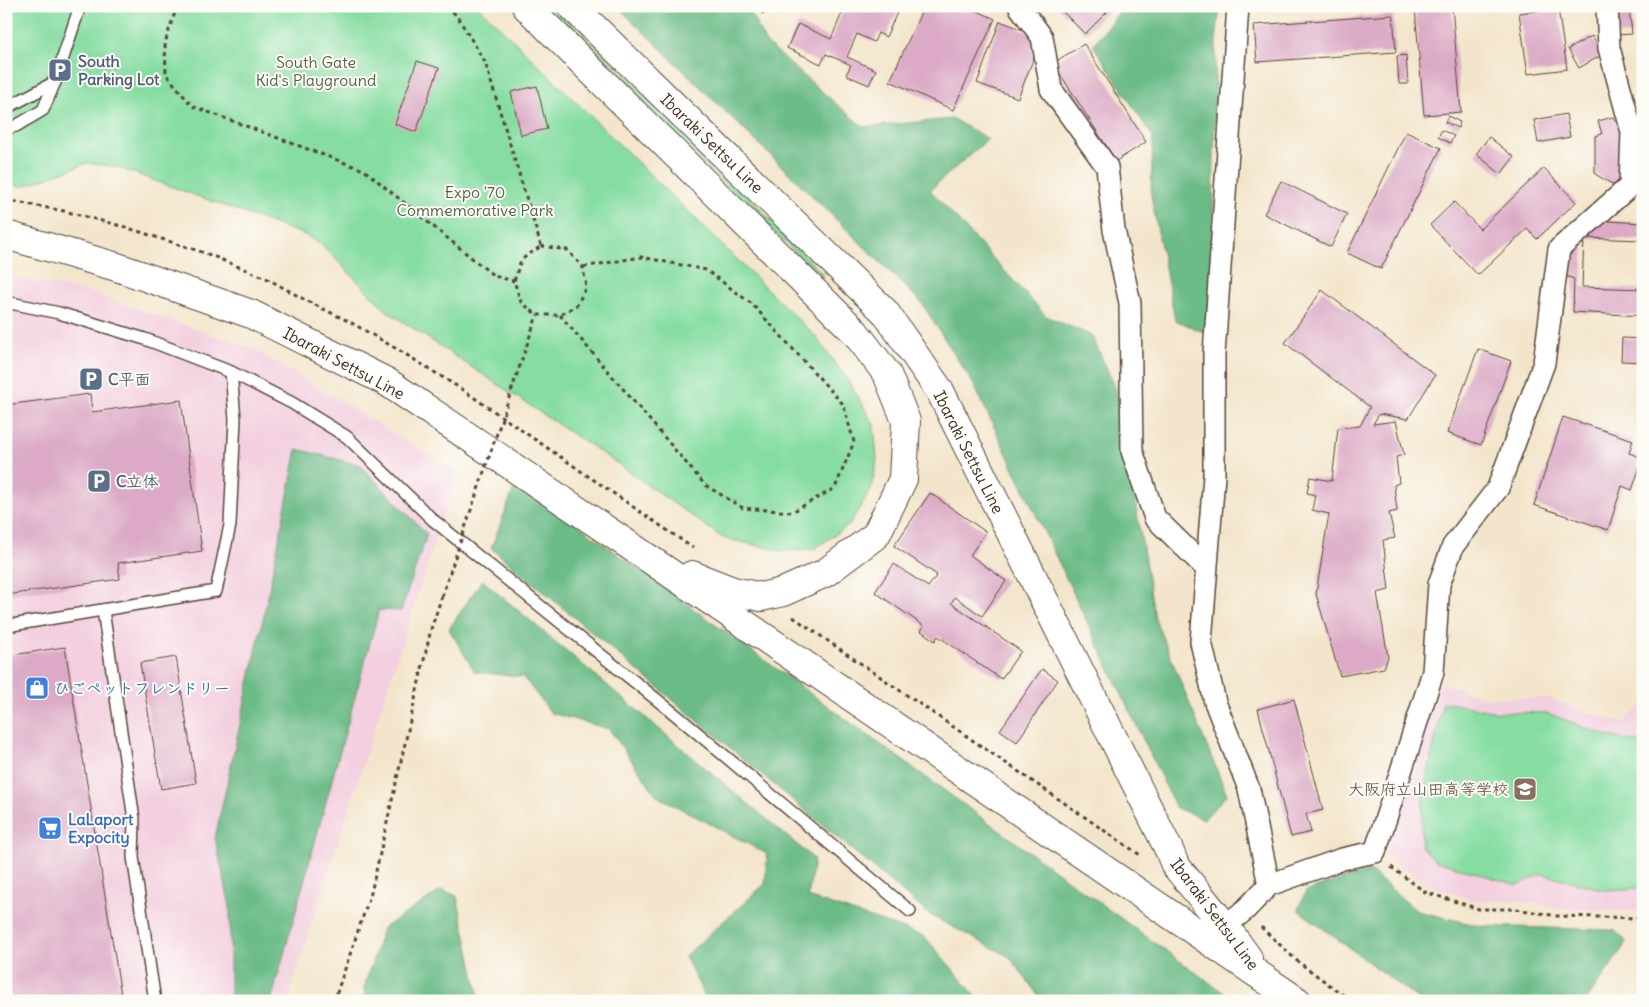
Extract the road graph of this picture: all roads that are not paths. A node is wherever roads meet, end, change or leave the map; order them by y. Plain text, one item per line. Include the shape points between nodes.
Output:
1 (80, 6) edge
2 (526, 6) edge
3 (572, 6) edge
4 (1019, 6) edge
5 (1238, 6) edge
6 (1607, 6) edge
7 (54, 82) junction
8 (6, 106) edge
9 (6, 128) edge
10 (6, 235) edge
11 (6, 302) edge
12 (231, 372) junction
13 (648, 558) junction
14 (1206, 568) junction
15 (103, 610) junction
16 (6, 626) edge
17 (1269, 885) junction
18 (910, 911) dead end
19 (1225, 926) junction
20 (1260, 975) junction
21 (155, 1001) edge
22 (1297, 1001) edge

1 - 7 lane
2 - 13 main road, Ibaraki Settsu Line via 855,332 887,374 906,422 904,479 876,535 825,573 783,592 762,597 733,591
3 - 19 main road, Ibaraki Settsu Line via 885,312 940,391 1175,865
4 - 14 street via 1042,37 1051,89 1107,166 1114,230 1130,302 1132,451 1155,518
5 - 14 street via 1214,354 1214,476
6 - 17 street via 1609,48 1632,132 1630,186 1559,249 1544,363 1498,488 1453,546 1439,584 1434,672 1375,852 1342,859
7 - 8 lane
7 - 9 lane via 42,110 16,126
10 - 13 main road, Ibaraki Settsu Line via 117,267 251,314 387,382
11 - 12 lane via 59,313 145,339
12 - 15 lane via 235,419 230,525 216,591
12 - 18 lane via 292,403 347,437 433,520 676,715
13 - 20 main road, Ibaraki Settsu Line
14 - 17 street via 1201,642 1215,702 1249,789
15 - 16 lane
15 - 21 lane via 134,819 133,857
17 - 19 street
19 - 20 main road, Ibaraki Settsu Line
20 - 22 main road, Ibaraki Settsu Line

